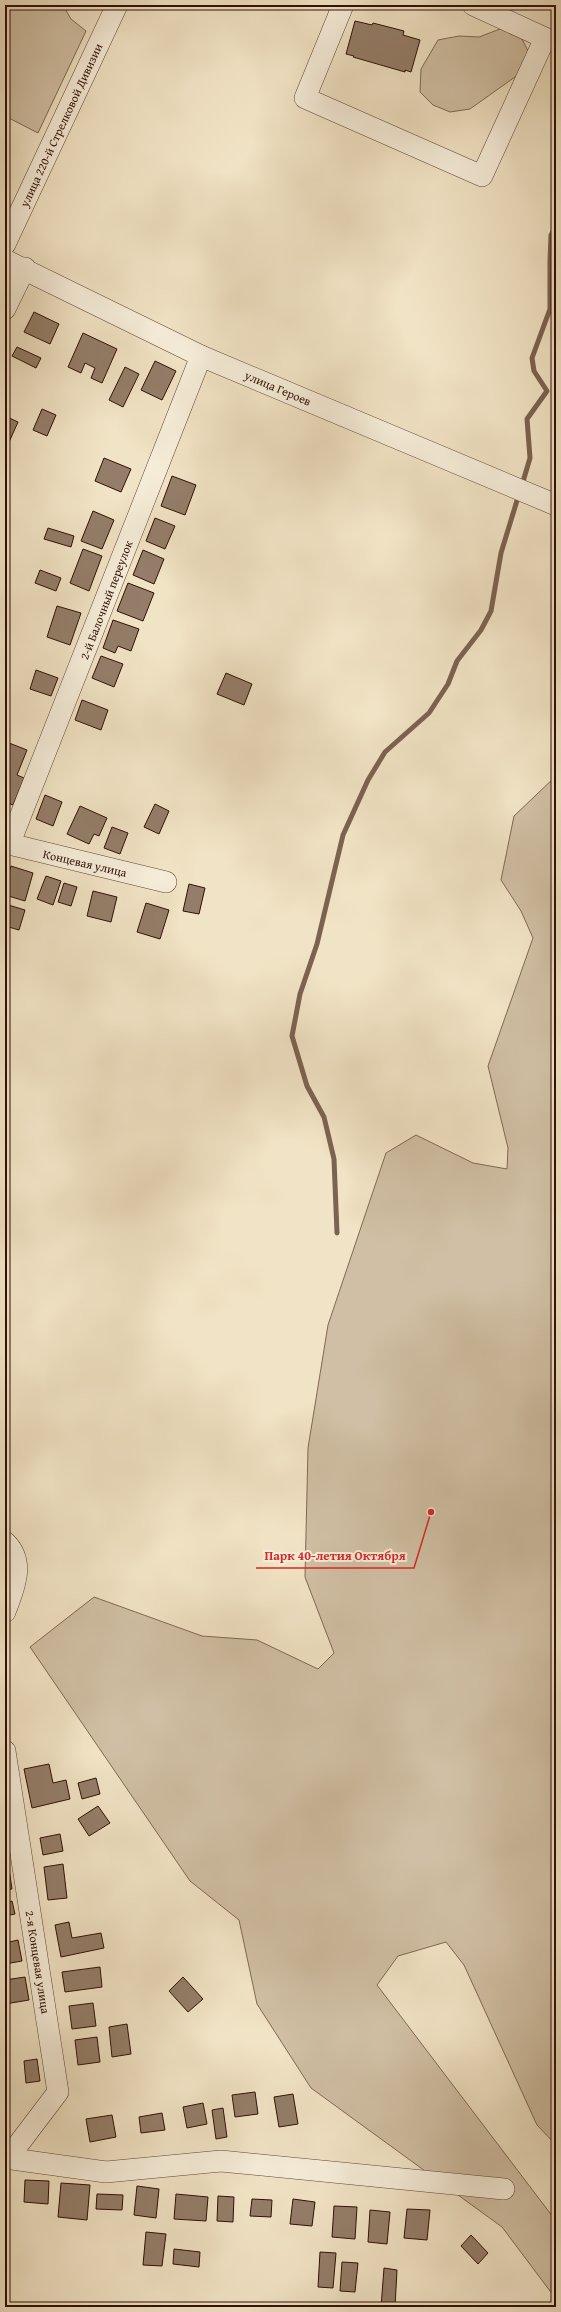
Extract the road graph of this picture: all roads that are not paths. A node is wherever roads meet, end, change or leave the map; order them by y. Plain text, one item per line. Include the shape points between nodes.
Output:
1 (117, 5) edge
2 (343, 5) edge
3 (473, 5) edge
4 (5, 244) edge
5 (5, 260) edge
6 (25, 268) junction
7 (5, 309) edge
8 (201, 356) junction
9 (556, 505) edge
10 (7, 844) edge
11 (166, 882) dead end
12 (5, 1542) edge
13 (5, 1612) edge
14 (5, 1751) edge
15 (6, 2158) edge
16 (504, 2189) dead end

1 - 4 street, улица 220-й Стрелковой Дивизии
2 - 3 street via 305,98 482,176 545,38
5 - 6 street, улица Героев
6 - 7 street
6 - 8 street, улица Героев
8 - 9 street, улица Героев
8 - 10 street, 2-й Балочный переулок
10 - 11 street, Концевая улица
12 - 13 street via 12,1548 17,1562 16,1583
14 - 15 street, 2-я Концевая улица via 58,2092
15 - 16 street via 106,2172 221,2161

